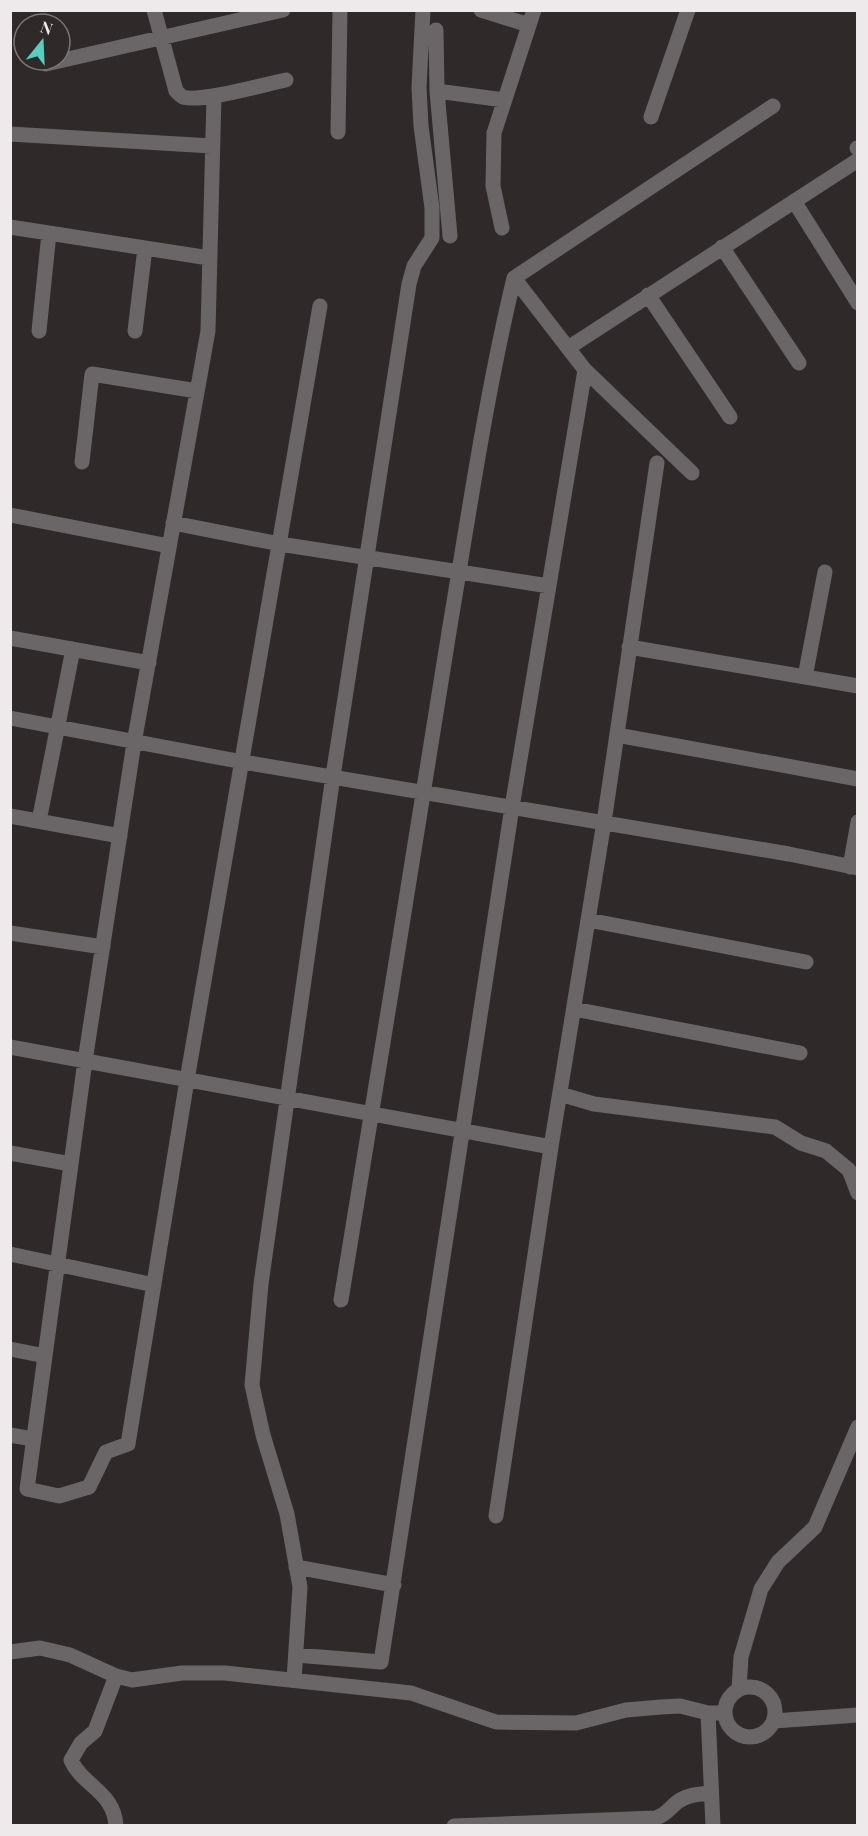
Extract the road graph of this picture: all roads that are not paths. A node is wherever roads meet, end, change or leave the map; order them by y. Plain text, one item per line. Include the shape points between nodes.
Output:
1 (154, 10) edge
2 (340, 10) edge
3 (423, 10) edge
4 (481, 10) edge
5 (688, 10) edge
6 (276, 11) edge
7 (531, 18) edge
8 (436, 30) dead end
9 (161, 37) junction
10 (72, 58) edge
11 (286, 80) dead end
12 (437, 91) junction
13 (214, 96) junction
14 (504, 100) junction
15 (773, 106) dead end
16 (651, 117) dead end
17 (338, 132) dead end
18 (10, 134) edge
19 (212, 146) junction
20 (858, 160) edge
21 (794, 201) junction
22 (10, 227) edge
23 (502, 228) dead end
24 (49, 233) junction
25 (450, 236) dead end
26 (722, 247) junction
27 (145, 248) junction
28 (209, 258) junction
29 (514, 278) junction
30 (648, 295) junction
31 (858, 303) edge
32 (320, 306) dead end
33 (135, 331) dead end
34 (39, 332) dead end
35 (568, 348) junction
36 (799, 363) dead end
37 (585, 370) junction
38 (197, 391) junction
39 (730, 417) dead end
40 (82, 462) dead end
41 (657, 463) dead end
42 (692, 473) dead end
43 (10, 515) edge
44 (173, 523) junction
45 (280, 543) junction
46 (169, 546) junction
47 (366, 557) junction
48 (825, 572) dead end
49 (459, 573) junction
50 (549, 586) junction
51 (10, 638) edge
52 (629, 647) junction
53 (73, 649) junction
54 (148, 663) junction
55 (805, 677) junction
56 (858, 686) edge
57 (10, 718) edge
58 (59, 728) junction
59 (617, 735) junction
60 (135, 743) junction
61 (243, 762) junction
62 (333, 776) junction
63 (858, 779) edge
64 (422, 791) junction
65 (512, 807) junction
66 (10, 816) edge
67 (39, 821) junction
68 (604, 822) junction
69 (858, 822) edge
70 (120, 836) junction
71 (854, 868) edge
72 (588, 920) junction
73 (10, 933) edge
74 (103, 947) junction
75 (806, 962) dead end
76 (574, 1009) junction
77 (10, 1047) edge
78 (800, 1053) dead end
79 (85, 1061) junction
80 (187, 1080) junction
81 (560, 1094) junction
82 (287, 1098) junction
83 (372, 1114) junction
84 (463, 1131) junction
85 (551, 1147) junction
86 (10, 1153) edge
87 (71, 1164) junction
88 (857, 1189) edge
89 (10, 1254) edge
90 (57, 1265) junction
91 (154, 1285) junction
92 (341, 1300) dead end
93 (10, 1350) edge
94 (45, 1356) junction
95 (858, 1427) edge
96 (10, 1435) edge
97 (33, 1439) junction
98 (496, 1516) dead end
99 (296, 1568) junction
100 (394, 1585) junction
101 (10, 1652) edge
102 (296, 1654) junction
103 (116, 1676) junction
104 (294, 1680) junction
105 (739, 1689) junction
106 (708, 1713) junction
107 (725, 1713) junction
108 (858, 1715) edge
109 (774, 1721) junction
110 (711, 1793) junction
111 (493, 1824) edge
112 (536, 1824) edge
113 (117, 1826) edge
114 (454, 1826) edge
115 (713, 1826) edge

1 - 9 street
2 - 17 street
3 - 47 street via 419,87 432,238 414,266 408,284
4 - 7 street
5 - 16 street
6 - 9 street
7 - 14 street
8 - 12 street
9 - 10 street
9 - 13 street via 176,91 191,98
11 - 13 street
12 - 14 street
12 - 25 street
13 - 19 street
14 - 23 street via 494,133 493,186
15 - 29 street
18 - 19 street
19 - 28 street
20 - 21 street
21 - 26 street
21 - 31 street
22 - 24 street
24 - 27 street
24 - 34 street
26 - 30 street
26 - 36 street
27 - 28 street
27 - 33 street
28 - 38 street via 207,331
29 - 35 street
29 - 49 street via 496,354
30 - 35 street
30 - 39 street
32 - 45 street
35 - 37 street
37 - 42 street
37 - 50 street
38 - 40 street via 92,374
38 - 44 street
41 - 52 street
43 - 46 street
44 - 45 street
44 - 46 street
45 - 47 street
45 - 61 street
46 - 54 street
47 - 49 street
47 - 62 street
48 - 55 street
49 - 50 street
49 - 64 street
50 - 65 street
51 - 53 street
52 - 55 street
52 - 59 street
53 - 54 street
53 - 58 street
54 - 60 street
55 - 56 street
57 - 58 street
58 - 60 street
58 - 67 street
59 - 63 street
59 - 68 street
60 - 61 street
60 - 70 street
61 - 62 street
61 - 80 street
62 - 64 street
62 - 82 street
64 - 65 street
64 - 83 street
65 - 68 street
65 - 84 street
66 - 67 street
67 - 70 street
68 - 71 street
68 - 72 street
69 - 71 street
70 - 74 street
72 - 75 street
72 - 76 street
73 - 74 street
74 - 79 street
76 - 78 street
76 - 81 street
77 - 79 street
79 - 80 street
79 - 87 street
80 - 82 street
80 - 91 street
81 - 85 street
81 - 88 street via 594,1104 775,1127 801,1143 826,1150 849,1170
82 - 83 street
82 - 99 street via 261,1284 252,1385 287,1514
83 - 84 street
83 - 92 street
84 - 85 street
84 - 100 street
85 - 98 street
86 - 87 street
87 - 90 street
89 - 90 street
90 - 91 street
90 - 94 street
91 - 97 street via 128,1444 106,1452 89,1487 59,1496 27,1490
93 - 94 street
94 - 97 street
95 - 105 street via 815,1527 778,1562 761,1588 741,1657
96 - 97 street
99 - 100 street
99 - 102 street via 300,1587
100 - 102 street via 381,1662
101 - 103 street via 40,1648 70,1655
102 - 104 street
103 - 104 street via 132,1680 225,1672
103 - 113 street via 95,1731 81,1743 71,1760 76,1771 112,1805
104 - 106 street via 411,1693 496,1722 576,1724 626,1710 671,1706
105 - 107 street via 731,1696
105 - 109 street via 749,1687 769,1694 774,1703
106 - 107 street
106 - 110 street
107 - 109 street via 728,1726 746,1737 766,1732
108 - 109 street
110 - 112 street via 687,1797 656,1818
110 - 115 street
111 - 112 street
111 - 114 street

